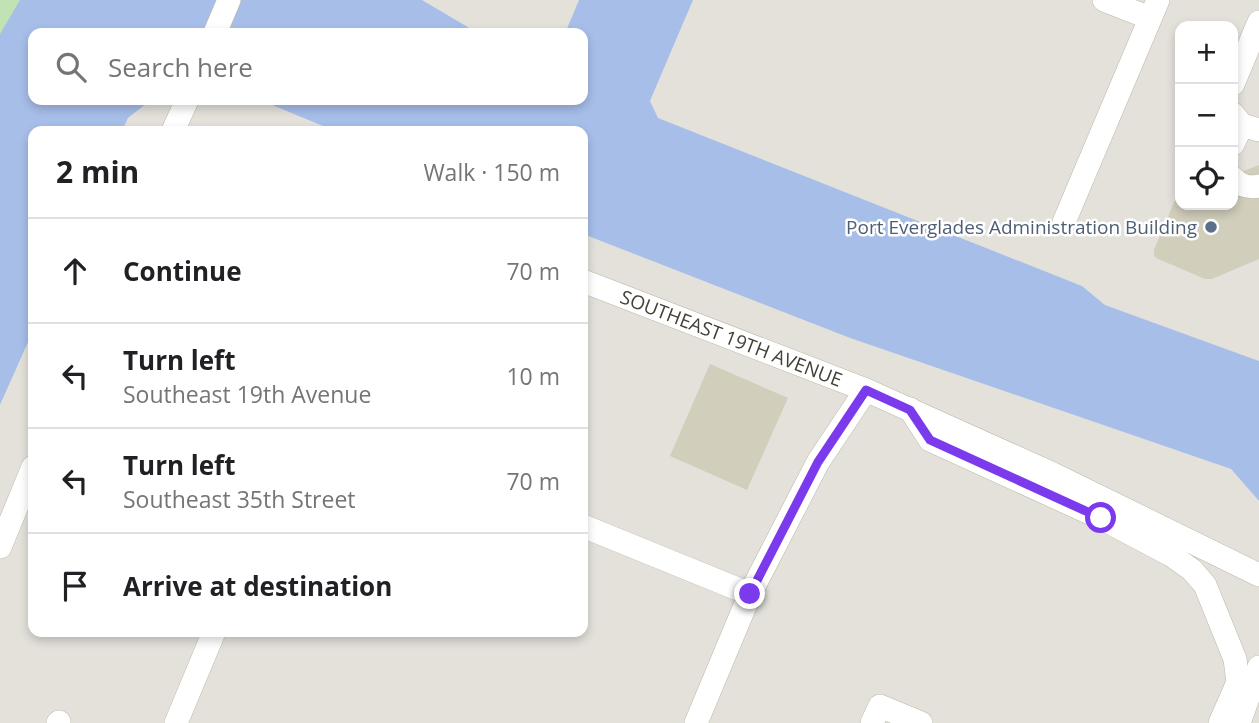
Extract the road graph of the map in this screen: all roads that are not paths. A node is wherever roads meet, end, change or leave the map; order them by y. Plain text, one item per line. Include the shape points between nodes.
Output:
1 (229, 0) edge
2 (1104, 0) edge
3 (1154, 9) edge
4 (1259, 22) edge
5 (217, 28) edge
6 (1233, 84) edge
7 (186, 105) edge
8 (182, 126) edge
9 (1238, 182) edge
10 (1259, 186) edge
11 (1064, 222) dead end
12 (588, 283) edge
13 (866, 390) junction
14 (910, 410) junction
15 (28, 479) edge
16 (588, 528) edge
17 (0, 547) edge
18 (1259, 575) edge
19 (750, 594) junction
20 (213, 637) edge
21 (1259, 667) edge
22 (176, 723) edge
23 (696, 723) edge
24 (872, 723) edge
25 (921, 723) edge
26 (1220, 723) edge
27 (1239, 723) edge

1 - 5 street
2 - 3 street
3 - 11 street
4 - 6 street
7 - 8 street
9 - 10 street
12 - 13 street, SOUTHEAST 19TH AVENUE
13 - 14 street, SOUTHEAST 19TH AVENUE
13 - 19 street via 818,462
14 - 18 street, SOUTHEAST 19TH AVENUE
14 - 26 street via 930,440 1101,518 1192,570 1205,585 1235,659 1238,682
15 - 17 street
16 - 19 street
19 - 23 street
20 - 22 street
21 - 27 street
24 - 25 street via 880,706

